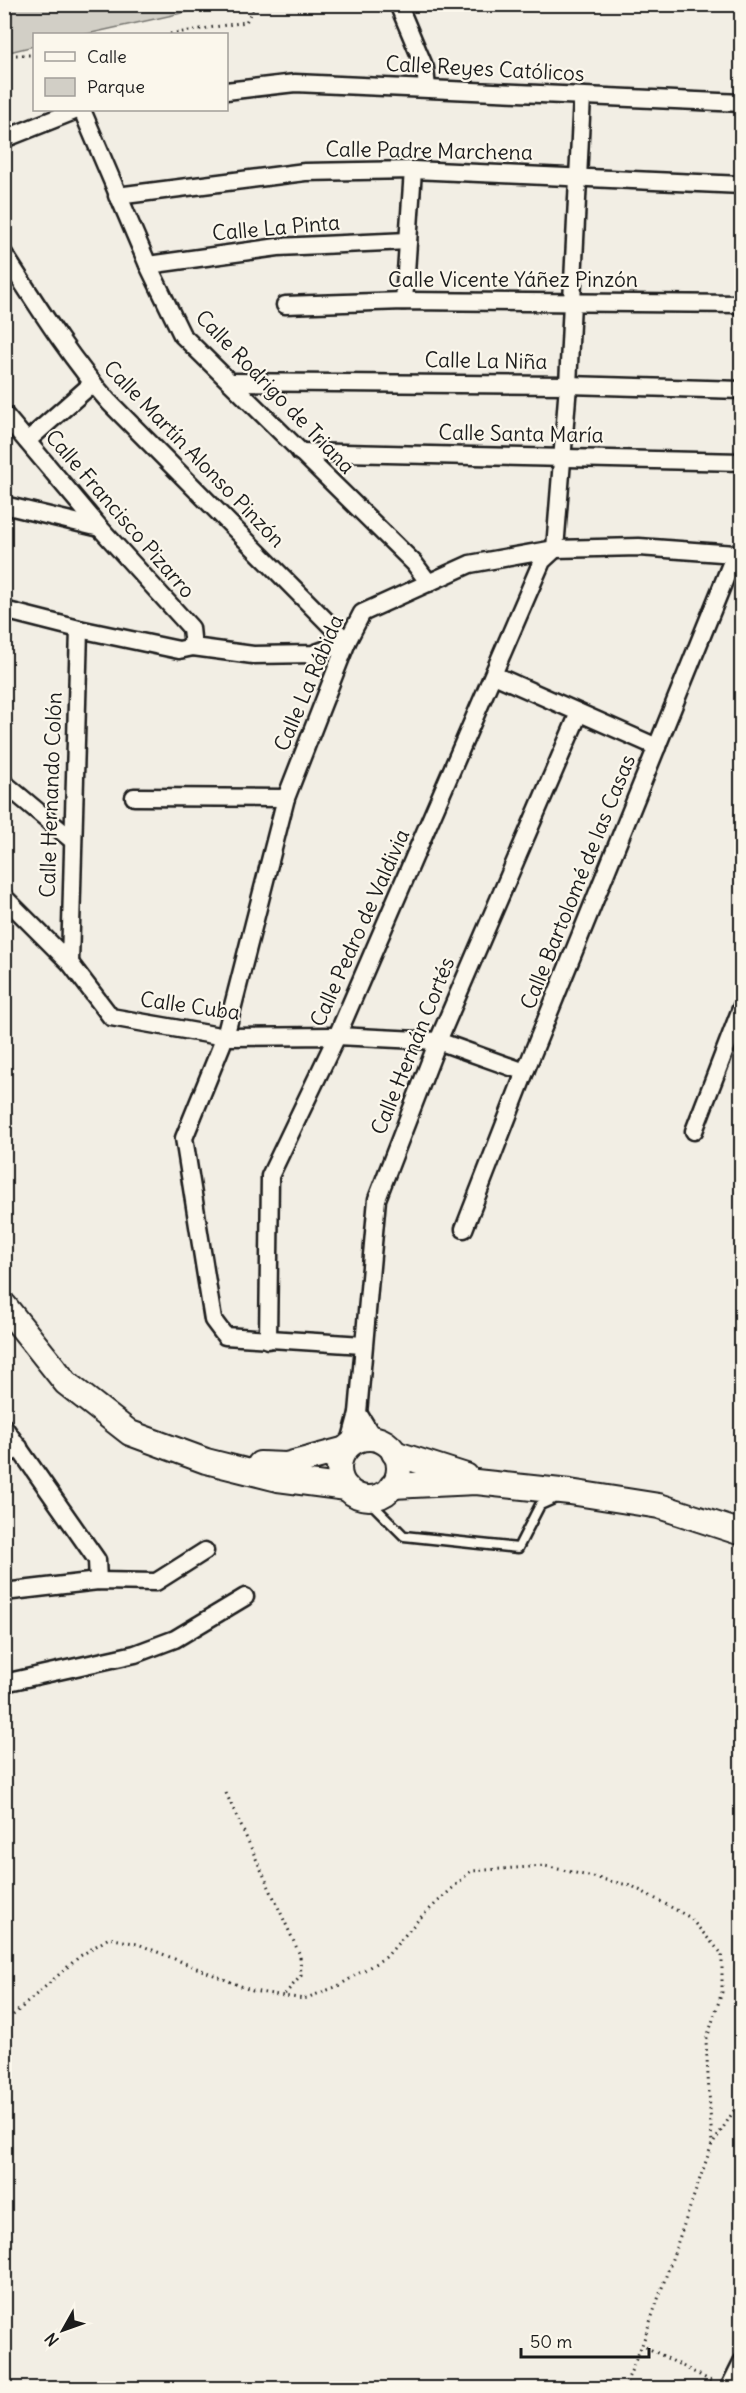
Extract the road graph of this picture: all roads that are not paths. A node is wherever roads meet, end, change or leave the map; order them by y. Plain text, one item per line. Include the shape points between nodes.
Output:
1 (398, 4) edge
2 (427, 88) junction
3 (228, 91) edge
4 (582, 96) junction
5 (741, 103) edge
6 (77, 111) edge
7 (80, 111) edge
8 (4, 139) edge
9 (413, 170) junction
10 (578, 177) junction
11 (741, 186) edge
12 (117, 196) junction
13 (408, 241) junction
14 (4, 254) edge
15 (148, 265) junction
16 (404, 301) junction
17 (571, 301) junction
18 (741, 304) edge
19 (285, 305) dead end
20 (230, 382) junction
21 (93, 383) junction
22 (568, 385) junction
23 (741, 390) edge
24 (5, 416) edge
25 (27, 441) junction
26 (300, 452) junction
27 (561, 457) junction
28 (741, 462) edge
29 (4, 505) edge
30 (100, 528) junction
31 (555, 549) junction
32 (738, 555) edge
33 (429, 583) junction
34 (4, 610) edge
35 (79, 629) junction
36 (347, 642) junction
37 (193, 647) junction
38 (495, 675) junction
39 (579, 713) junction
40 (657, 747) junction
41 (4, 783) edge
42 (134, 797) dead end
43 (286, 798) junction
44 (72, 840) junction
45 (4, 897) edge
46 (70, 963) junction
47 (741, 1006) edge
48 (338, 1036) junction
49 (225, 1037) junction
50 (438, 1041) junction
51 (525, 1072) junction
52 (694, 1131) dead end
53 (464, 1229) dead end
54 (4, 1305) edge
55 (268, 1340) junction
56 (363, 1345) junction
57 (358, 1413) junction
58 (4, 1427) edge
59 (374, 1439) junction
60 (19, 1447) junction
61 (347, 1448) junction
62 (394, 1453) junction
63 (4, 1457) edge
64 (206, 1461) junction
65 (476, 1482) junction
66 (392, 1486) junction
67 (570, 1492) junction
68 (356, 1493) junction
69 (741, 1533) edge
70 (205, 1551) dead end
71 (98, 1581) junction
72 (4, 1592) edge
73 (245, 1597) dead end
74 (4, 1683) edge
75 (741, 2362) edge
76 (722, 2386) edge

1 - 2 street via 425,68
2 - 3 street, Calle Reyes Católicos via 295,83
2 - 4 street, Calle Reyes Católicos
4 - 5 street, Calle Reyes Católicos
4 - 10 street
6 - 8 street
7 - 12 street, Calle Rodrigo de Triana
9 - 10 street, Calle Padre Marchena
9 - 12 street, Calle Padre Marchena via 305,172
9 - 13 street
10 - 11 street, Calle Padre Marchena
10 - 17 street
12 - 15 street, Calle Rodrigo de Triana
13 - 15 street, Calle La Pinta via 278,247
13 - 16 street
14 - 21 street, Calle Martín Alonso Pinzón
15 - 20 street, Calle Rodrigo de Triana via 182,335
16 - 17 street, Calle Vicente Yáñez Pinzón
16 - 19 street, Calle Vicente Yáñez Pinzón
17 - 18 street, Calle Vicente Yáñez Pinzón
17 - 22 street
20 - 22 street, Calle La Niña
20 - 26 street, Calle Rodrigo de Triana
21 - 25 street
21 - 36 street, Calle Martín Alonso Pinzón
22 - 23 street, Calle La Niña
22 - 27 street
24 - 25 street, Calle Francisco Pizarro
25 - 30 street, Calle Francisco Pizarro
26 - 27 street, Calle Santa María
26 - 33 street, Calle Rodrigo de Triana via 414,563
27 - 28 street, Calle Santa María
27 - 31 street
29 - 30 street
30 - 37 street, Calle Francisco Pizarro via 190,628
31 - 32 street, Calle La Rábida via 639,547
31 - 33 street, Calle La Rábida via 470,564
31 - 38 street, Calle Pedro de Valdivia via 542,561
32 - 40 street, Calle Bartolomé de las Casas
33 - 36 street, Calle La Rábida via 362,614
34 - 35 street
35 - 37 street via 179,650
35 - 44 street, Calle Hernando Colón
36 - 37 street via 313,654 254,655
36 - 43 street, Calle La Rábida
38 - 39 street
38 - 48 street, Calle Pedro de Valdivia
39 - 40 street
39 - 50 street, Calle Hernán Cortés
40 - 51 street, Calle Bartolomé de las Casas
41 - 44 street
42 - 43 street
43 - 49 street, Calle La Rábida
44 - 46 street, Calle Hernando Colón
45 - 46 street, Calle Cuba
46 - 49 street, Calle Cuba via 111,1017
47 - 52 street
48 - 49 street, Calle Cuba
48 - 50 street, Calle Cuba
48 - 55 street, Calle Pedro de Valdivia via 270,1176
49 - 55 street, Calle La Rábida via 184,1138 213,1320 225,1336
50 - 51 street, Calle Cuba
50 - 56 street, Calle Hernán Cortés via 376,1198
51 - 53 street, Calle Bartolomé de las Casas
54 - 64 main road via 66,1383 84,1398 130,1433
55 - 56 street, Calle La Rábida
56 - 57 street, Calle Hernán Cortés
57 - 59 street
57 - 61 street, Calle Hernán Cortés
58 - 60 street
59 - 61 main road via 361,1439
59 - 62 main road
60 - 63 street
60 - 71 street via 97,1560
61 - 64 main road via 286,1466
61 - 68 main road via 339,1469 341,1478
62 - 65 main road via 461,1473
62 - 66 main road via 399,1466
64 - 68 main road
65 - 66 main road
65 - 67 main road
66 - 68 main road via 375,1497
67 - 68 lane via 540,1505 518,1548 404,1536
67 - 69 main road via 658,1506
70 - 71 street via 156,1582
71 - 72 street
73 - 74 street via 175,1640 135,1654
75 - 76 street

